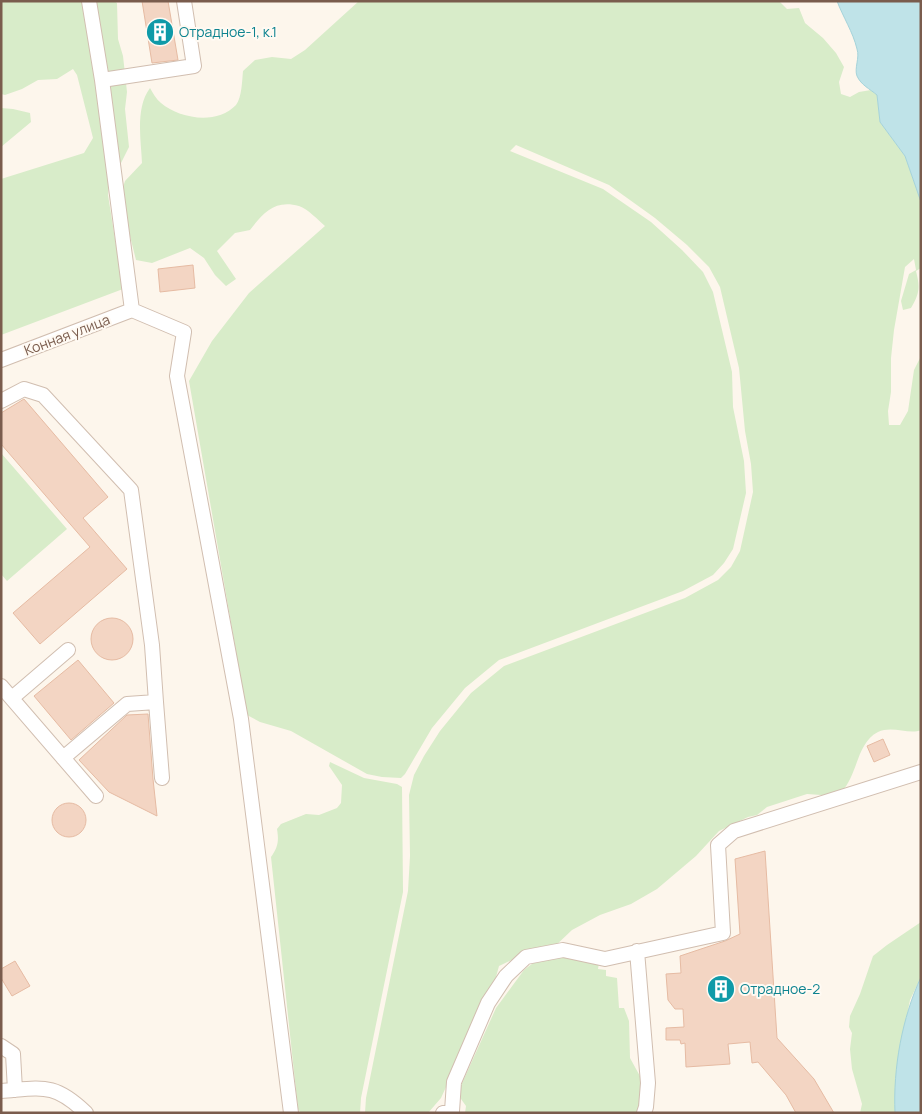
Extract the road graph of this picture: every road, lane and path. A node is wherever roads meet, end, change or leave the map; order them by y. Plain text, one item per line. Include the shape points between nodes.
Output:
1 (89, 1) edge
2 (184, 1) edge
3 (102, 80) junction
4 (132, 310) junction
5 (1, 360) edge
6 (1, 401) edge
7 (68, 650) dead end
8 (1, 686) edge
9 (12, 698) junction
10 (156, 702) junction
11 (64, 758) junction
12 (921, 772) edge
13 (162, 778) dead end
14 (96, 796) dead end
15 (637, 951) junction
16 (1, 1046) edge
17 (8, 1090) edge
18 (449, 1112) edge
19 (86, 1113) edge
20 (291, 1113) edge
21 (644, 1113) edge

1 - 3 street
2 - 3 street via 194,66
3 - 4 street
4 - 5 street, Конная улица
4 - 20 street via 184,332 177,376 241,720
6 - 10 street via 24,389 43,395 130,490 152,645
7 - 9 street
8 - 9 street
9 - 11 street
10 - 11 street via 127,704
10 - 13 street
11 - 14 street
12 - 15 street via 734,831 718,845 723,933
15 - 18 street via 605,959 563,950 526,957 506,976 488,1003 454,1082
15 - 21 street via 648,1083
16 - 17 street via 13,1054
17 - 19 street via 43,1088 57,1091

